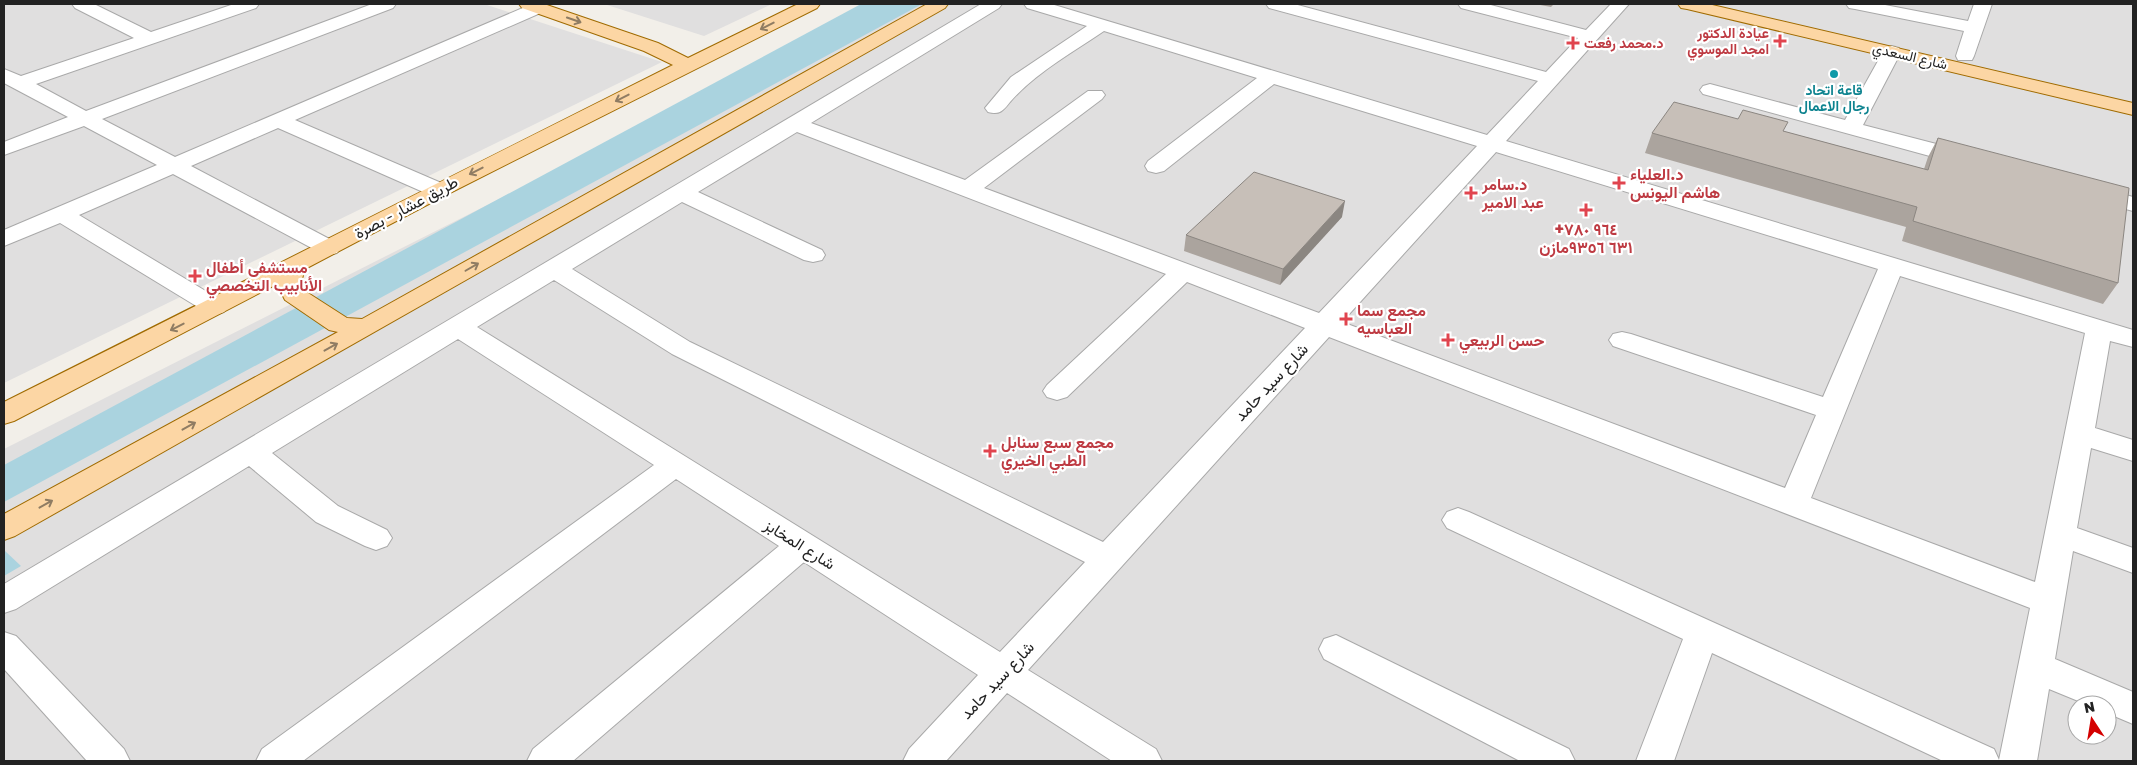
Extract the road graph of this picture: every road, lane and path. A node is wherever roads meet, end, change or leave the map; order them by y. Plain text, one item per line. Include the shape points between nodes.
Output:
1 (80, 4) edge
2 (250, 4) edge
3 (387, 4) edge
4 (569, 4) edge
5 (811, 4) edge
6 (939, 4) edge
7 (993, 4) edge
8 (1033, 4) edge
9 (1275, 4) edge
10 (1467, 4) edge
11 (1620, 4) edge
12 (1687, 4) edge
13 (1735, 4) edge
14 (1855, 4) edge
15 (1983, 4) edge
16 (534, 6) edge
17 (1100, 25) junction
18 (1974, 28) junction
19 (1590, 36) junction
20 (668, 37) dead end
21 (149, 38) junction
22 (1892, 52) junction
23 (690, 54) junction
24 (1965, 56) junction
25 (1271, 77) junction
26 (12, 79) edge
27 (1551, 79) junction
28 (1710, 90) dead end
29 (1095, 95) dead end
30 (2133, 96) edge
31 (995, 108) dead end
32 (2133, 109) edge
33 (85, 118) junction
34 (278, 120) junction
35 (796, 124) junction
36 (1851, 128) junction
37 (1491, 144) junction
38 (4, 149) edge
39 (1983, 163) edge
40 (174, 165) junction
41 (1156, 166) dead end
42 (2068, 186) edge
43 (438, 190) junction
44 (968, 190) junction
45 (681, 193) junction
46 (2133, 204) edge
47 (62, 214) junction
48 (4, 239) edge
49 (329, 248) junction
50 (813, 254) dead end
51 (1892, 266) junction
52 (294, 267) junction
53 (554, 269) junction
54 (1183, 272) junction
55 (215, 307) junction
56 (1324, 325) junction
57 (457, 326) junction
58 (368, 327) junction
59 (2099, 329) junction
60 (1622, 340) dead end
61 (2133, 340) edge
62 (1057, 391) dead end
63 (1832, 410) junction
64 (4, 414) edge
65 (2080, 433) junction
66 (2133, 451) edge
67 (250, 452) junction
68 (676, 465) junction
69 (1793, 504) junction
70 (1458, 520) dead end
71 (4, 528) edge
72 (2061, 534) junction
73 (376, 538) dead end
74 (802, 545) junction
75 (1108, 559) junction
76 (2133, 562) edge
77 (4, 600) edge
78 (2049, 601) junction
79 (1702, 632) junction
80 (4, 646) edge
81 (1336, 650) dead end
82 (2036, 667) junction
83 (1004, 673) junction
84 (2133, 708) edge
85 (111, 761) edge
86 (275, 761) edge
87 (546, 761) edge
88 (922, 761) edge
89 (1143, 761) edge
90 (1556, 761) edge
91 (1655, 761) edge
92 (1981, 761) edge
93 (2018, 761) edge

1 - 21 street
2 - 21 street
3 - 33 street
4 - 20 main road
5 -> 23 main road, طريق عشار - بصرة via 722,48
58 -> 6 main road
7 - 35 street
8 - 17 street
9 - 27 street
10 - 19 street
11 - 19 street, شارع سيد حامد
12 - 22 main road, شارع السعدي
13 - 24 main road, شارع السعدي
14 - 18 street
15 - 18 street
16 -> 23 main road via 651,47
16 - 34 street
17 - 25 street
17 - 31 street via 1026,75
18 - 24 street
19 - 27 street, شارع سيد حامد
21 - 26 street
22 - 32 main road, شارع السعدي
22 - 36 street
23 -> 43 main road, طريق عشار - بصرة
24 - 30 main road, شارع السعدي
25 - 37 street
25 - 41 street
26 - 33 street
27 - 37 street, شارع سيد حامد
28 - 36 street
29 - 44 street
33 - 38 street
33 - 40 street
34 - 40 street
34 - 43 street
35 - 44 street
35 - 45 street
36 - 39 street
37 - 51 street
37 - 56 street, شارع سيد حامد
40 - 47 street
40 - 49 street
42 - 46 street
43 - 49 main road, طريق عشار - بصرة
44 - 54 street
45 - 50 street
45 - 53 street
47 - 48 street
47 - 55 street
49 - 52 main road, طريق عشار - بصرة
51 - 59 street
51 - 63 street
52 - 55 main road, طريق عشار - بصرة
52 - 58 main road via 289,282 294,296 338,324
53 - 57 street
53 - 75 street via 681,348
54 - 56 street
54 - 62 street
55 -> 64 main road, طريق عشار - بصرة
56 - 69 street
56 - 75 street, شارع سيد حامد
57 - 67 street
57 - 68 street, شارع المخابز
71 -> 58 main road
59 - 61 street
59 - 65 street
60 - 63 street
63 - 69 street
65 - 66 street
65 - 72 street
67 - 73 street via 327,514
67 - 77 street
68 - 74 street, شارع المخابز
68 - 86 street
69 - 78 street
70 - 79 street
72 - 76 street
72 - 78 street
74 - 83 street, شارع المخابز
74 - 87 street
75 - 83 street, شارع سيد حامد
78 - 82 street
79 - 91 street
79 - 92 street
80 - 85 street
81 - 90 street
82 - 84 street
82 - 93 street
83 - 88 street, شارع سيد حامد
83 - 89 street, شارع المخابز

